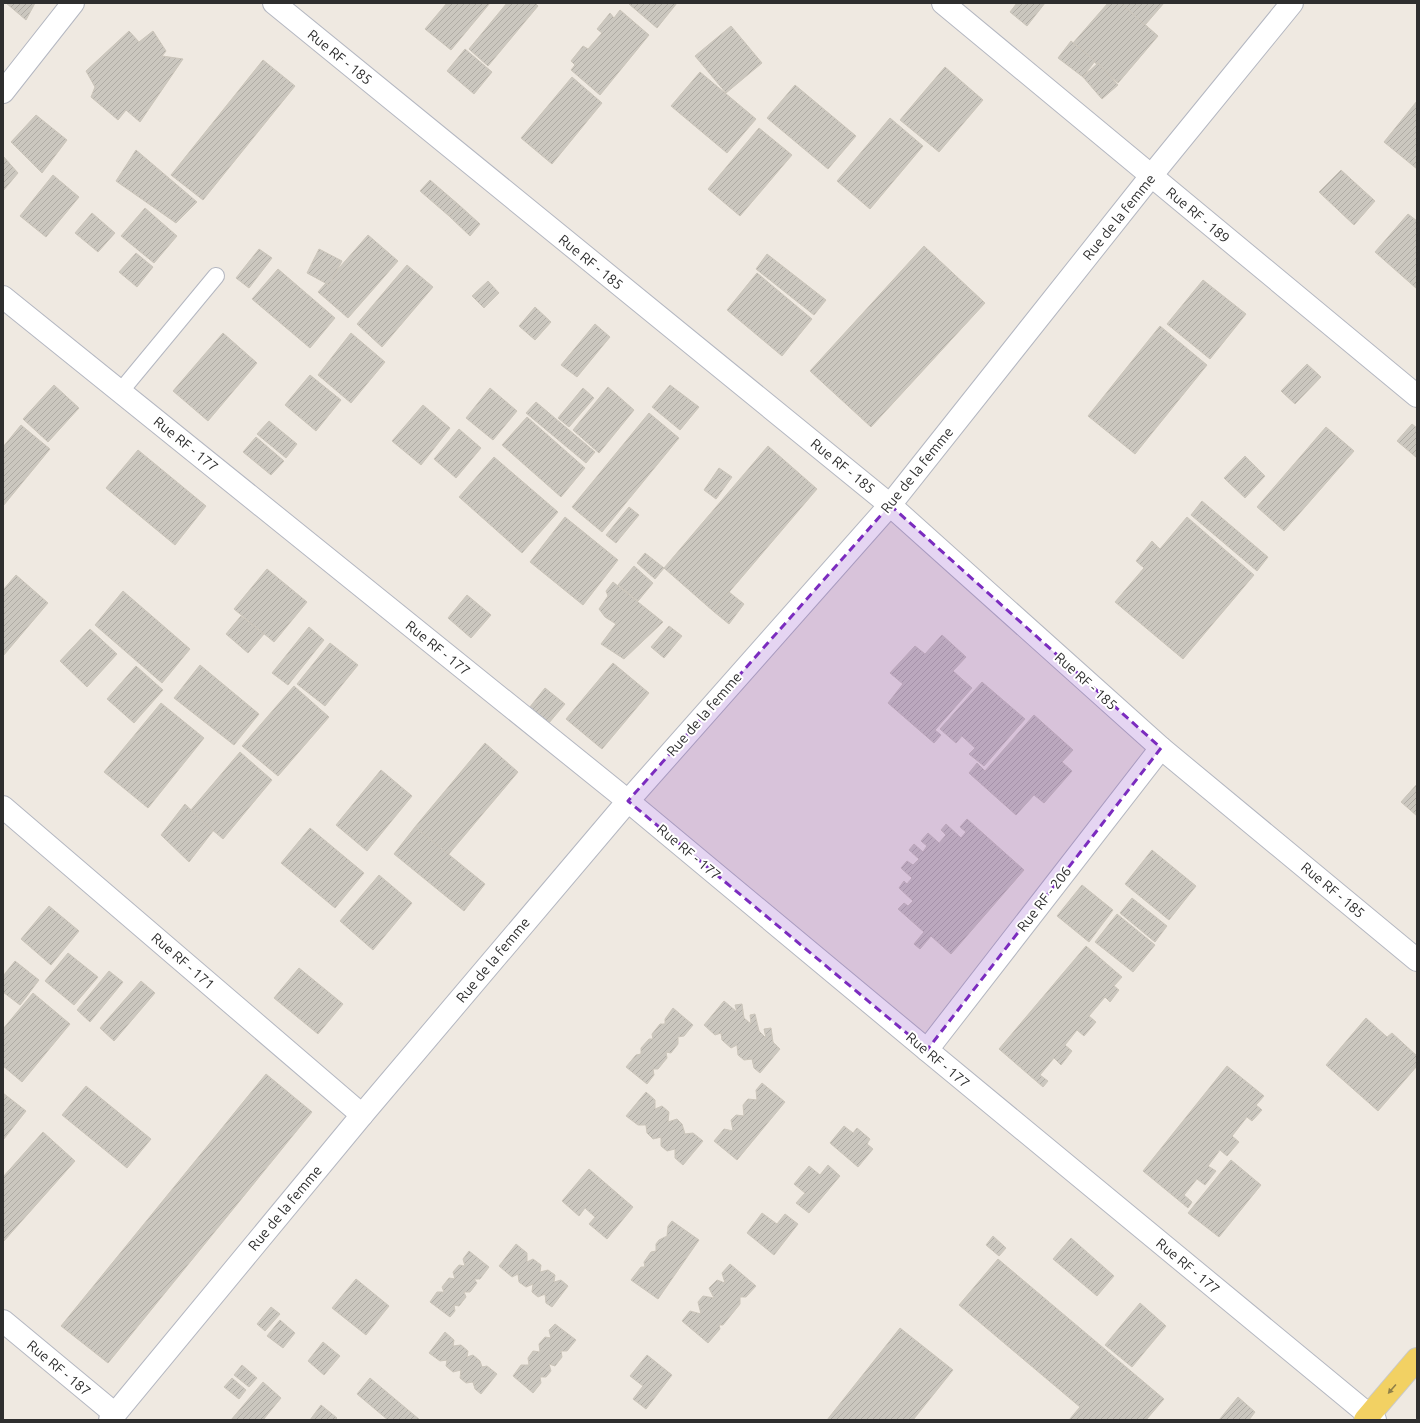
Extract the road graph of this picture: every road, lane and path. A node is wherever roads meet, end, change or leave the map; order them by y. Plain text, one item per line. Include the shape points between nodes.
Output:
1 (73, 3) edge
2 (274, 3) edge
3 (943, 3) edge
4 (1292, 3) edge
5 (3, 92) edge
6 (1151, 176) junction
7 (216, 276) dead end
8 (3, 297) edge
9 (120, 392) junction
10 (1417, 396) edge
11 (890, 505) junction
12 (1161, 748) junction
13 (628, 801) junction
14 (3, 807) edge
15 (1417, 960) edge
16 (927, 1050) junction
17 (362, 1115) junction
18 (3, 1321) edge
19 (1417, 1359) edge
20 (112, 1417) edge
21 (1370, 1418) edge

1 - 5 street
2 - 11 street, Rue RF - 185
3 - 6 street, Rue RF - 189
4 - 6 street, Rue de la femme
6 - 10 street, Rue RF - 189
6 - 11 street, Rue de la femme
7 - 9 lane
8 - 9 street, Rue RF - 177
9 - 13 street, Rue RF - 177
11 - 12 street, Rue RF - 185
11 - 13 street, Rue de la femme
12 - 15 street, Rue RF - 185
12 - 16 street, Rue RF - 206
13 - 16 street, Rue RF - 177
13 - 17 street, Rue de la femme
14 - 17 street, Rue RF - 171
16 - 21 street, Rue RF - 177
17 - 20 street, Rue de la femme
18 - 20 street, Rue RF - 187
19 -> 21 main road

